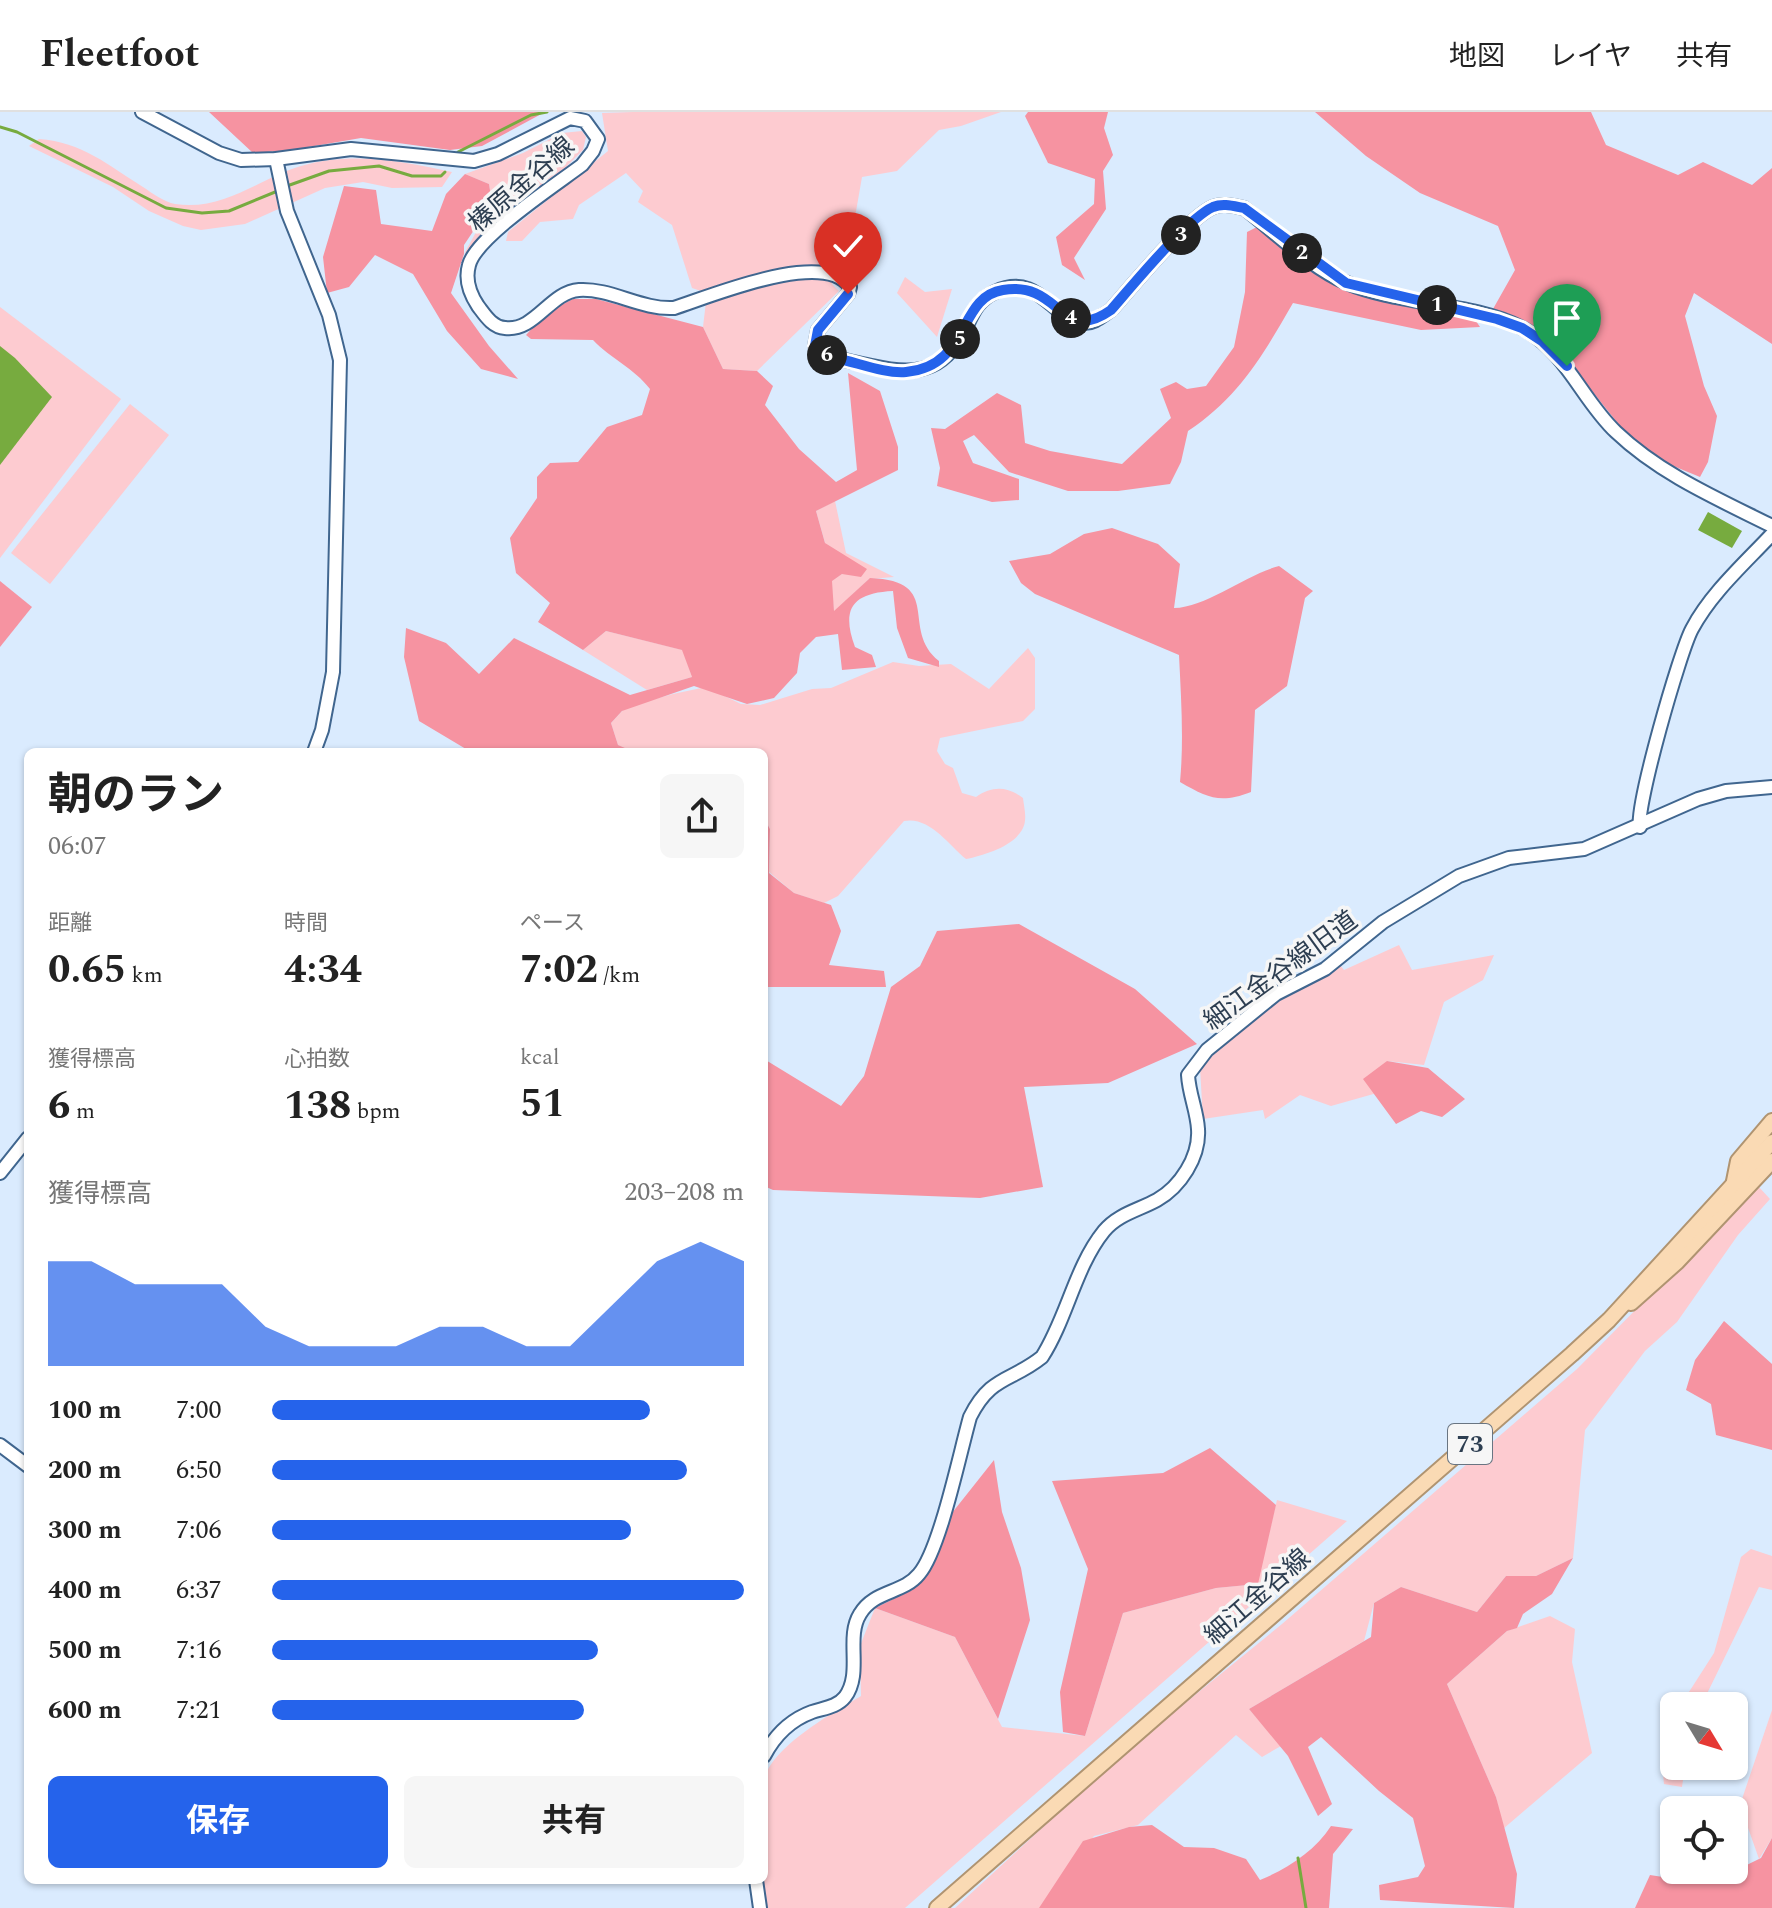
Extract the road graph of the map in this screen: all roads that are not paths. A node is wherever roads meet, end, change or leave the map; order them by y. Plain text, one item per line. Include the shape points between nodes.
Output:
1 (142, 112) edge
2 (276, 159) junction
3 (1772, 526) edge
4 (1772, 534) edge
5 (315, 748) edge
6 (1772, 787) edge
7 (1640, 827) junction
8 (1772, 1121) edge
9 (1772, 1142) edge
10 (24, 1143) edge
11 (1772, 1161) edge
12 (0, 1173) edge
13 (1733, 1186) junction
14 (1609, 1320) junction
15 (0, 1445) edge
16 (24, 1463) edge
17 (768, 1750) edge
18 (757, 1884) edge
19 (760, 1908) edge
20 (937, 1908) edge

1 - 2 street, 榛原金谷線 via 219,153 241,160
2 - 3 street, 榛原金谷線 via 351,149 474,161 570,118 585,121 598,139 582,165 487,238 469,264 475,302 491,322 502,328 524,325 569,291 596,291 674,308 785,274 812,272 841,278 850,287 818,330 815,346 825,355 903,373 921,370 950,352 976,304 998,290 1033,290 1069,318 1095,321 1196,219 1226,204 1244,208 1346,283 1522,328 1567,366 1613,430 1644,456
2 - 5 street via 287,211 329,315 340,360 333,672
4 - 7 street via 1691,629 1645,786
6 - 7 street, 細江金谷線旧道 via 1698,799
7 - 17 street, 細江金谷線旧道 via 1584,849 1509,858 1441,885 1383,922 1325,969 1276,994 1207,1050 1188,1075 1198,1130 1178,1184 1106,1229 1042,1357 1002,1378 977,1403 921,1573 909,1584 870,1600 857,1617 852,1684 844,1699 791,1723
8 - 13 main road, 73 via 1738,1161
9 - 13 main road, 細江金谷線 / 73
10 - 12 street
11 - 14 main road, 細江金谷線 / 73 via 1649,1291
13 - 14 main road, 細江金谷線 / 73
14 - 20 main road, 細江金谷線 / 73
15 - 16 street
18 - 19 street

